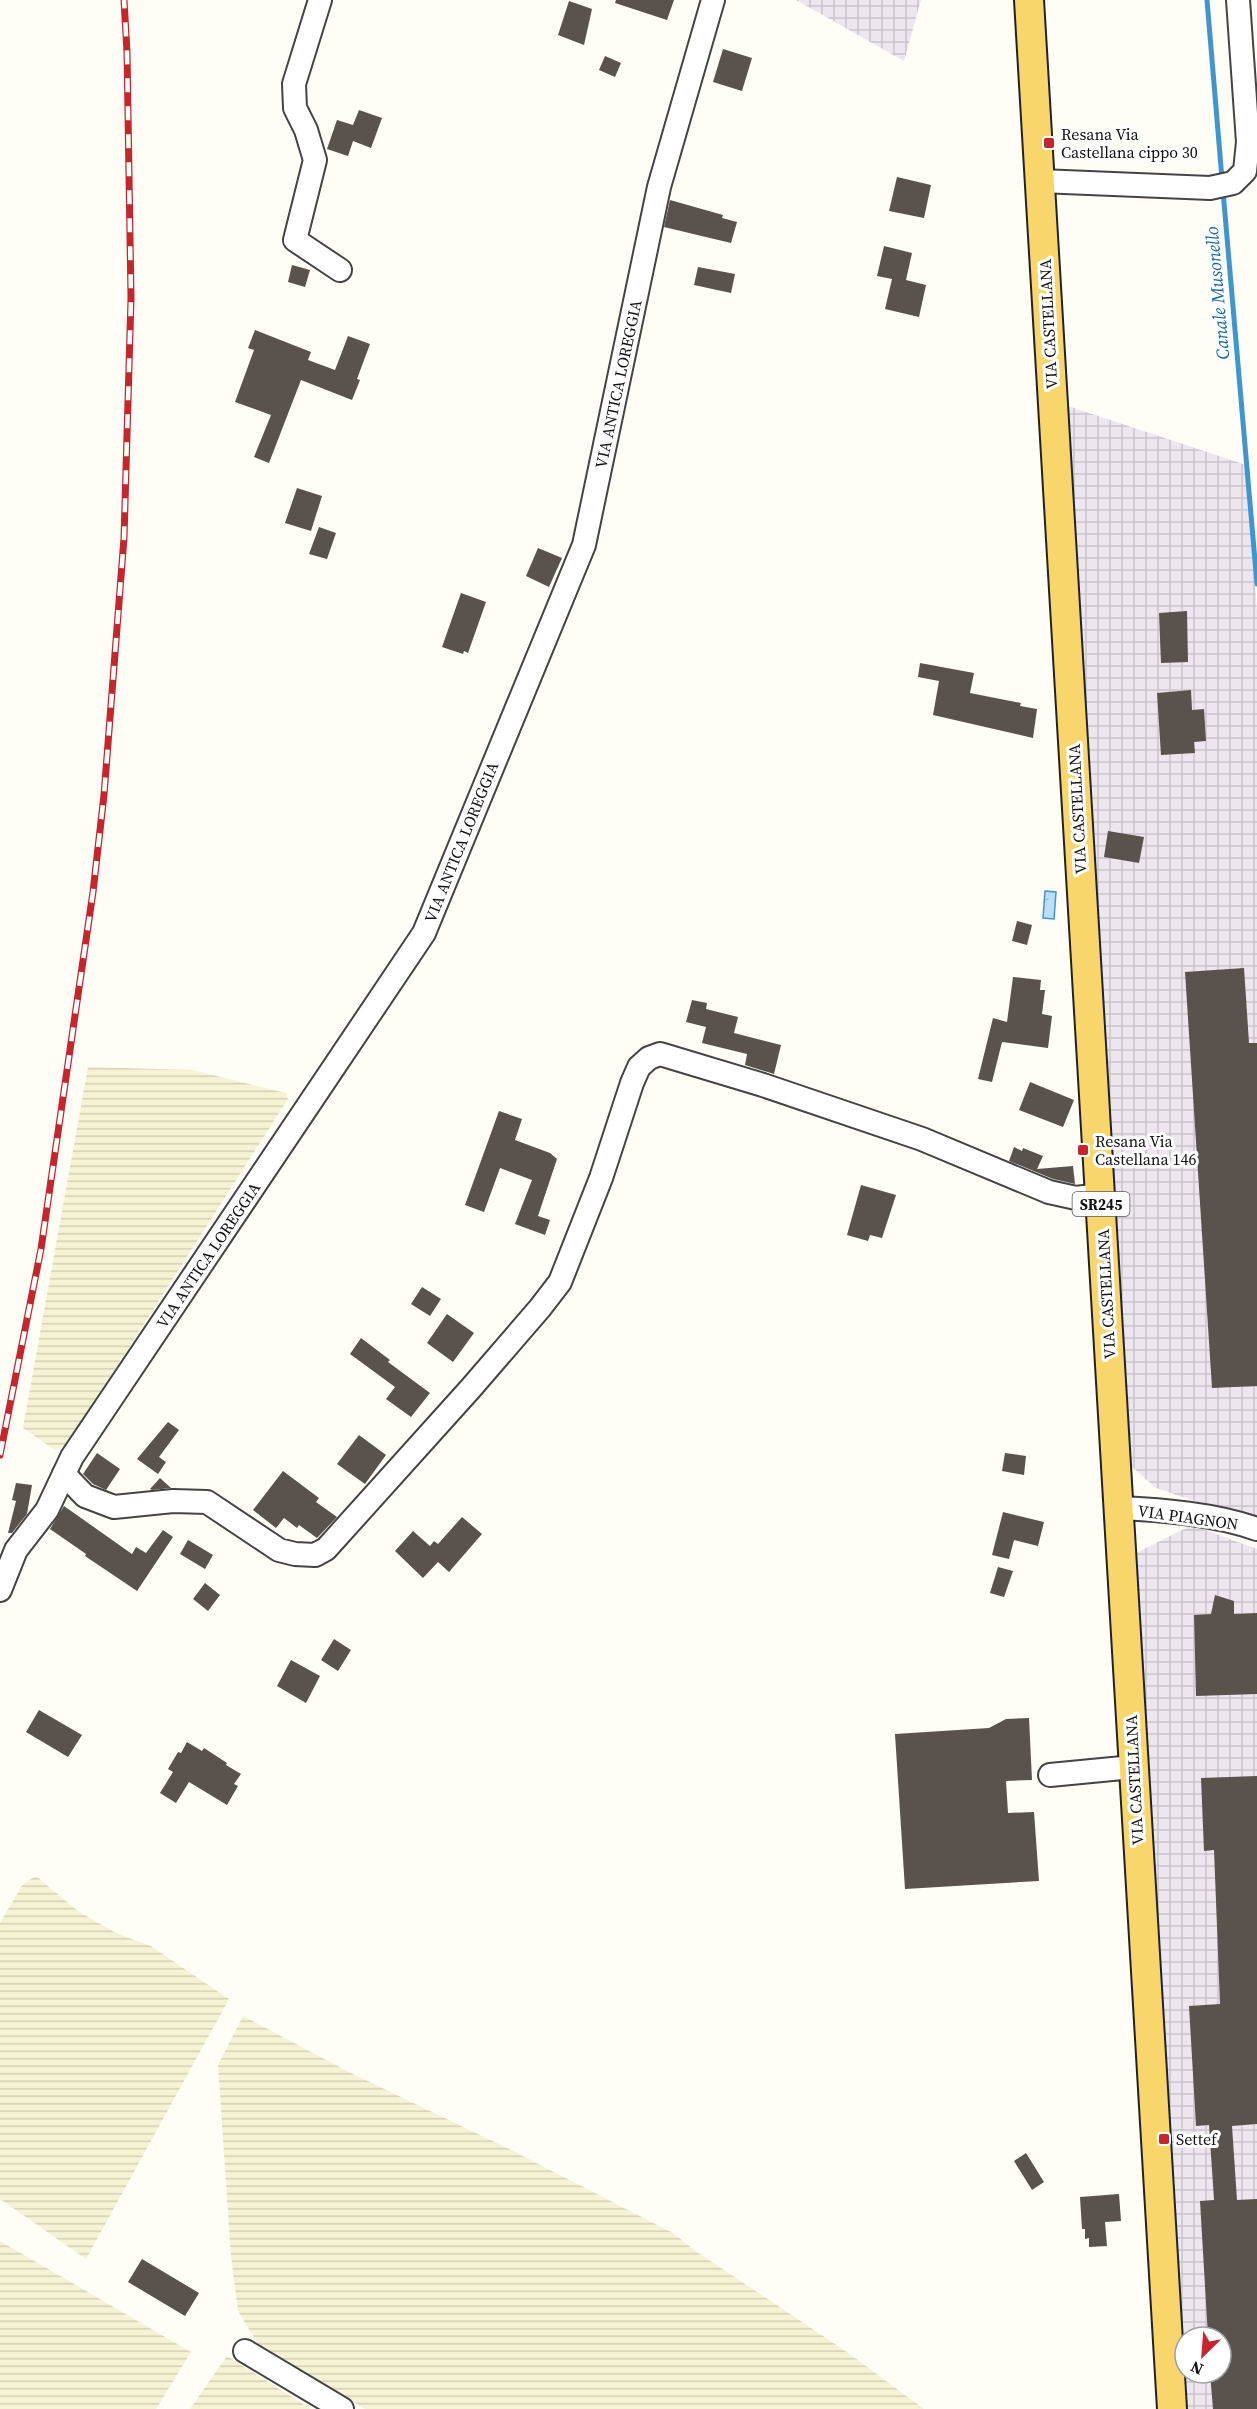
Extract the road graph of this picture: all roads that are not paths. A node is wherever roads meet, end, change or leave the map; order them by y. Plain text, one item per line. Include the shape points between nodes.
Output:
1 (320, 0) edge
2 (713, 0) edge
3 (1029, 0) edge
4 (1238, 0) edge
5 (1040, 181) junction
6 (340, 270) dead end
7 (1100, 1195) junction
8 (64, 1474) junction
9 (1119, 1508) junction
10 (1257, 1529) edge
11 (0, 1590) edge
12 (1134, 1767) junction
13 (1050, 1775) dead end
14 (245, 2351) dead end
15 (342, 2409) edge
16 (1172, 2409) edge

1 - 6 street via 294,84 295,108 315,160 295,240
2 - 8 street, VIA ANTICA LOREGGIA via 659,187 584,545 424,933
3 - 5 main road, VIA CASTELLANA / SR245
4 - 5 street via 1248,142 1245,171 1233,183 1210,188
5 - 7 main road, VIA CASTELLANA / SR245
7 - 8 street via 1076,1198 1049,1192 922,1139 660,1054 639,1067 560,1282 326,1549 315,1556 279,1550 207,1502 114,1507 85,1496
7 - 9 main road, VIA CASTELLANA / SR245
8 - 11 street, VIA ANTICA LOREGGIA via 47,1510 16,1550
9 - 10 street, VIA PIAGNON via 1235,1521
9 - 12 main road, VIA CASTELLANA / SR245
12 - 13 street
12 - 16 main road, VIA CASTELLANA / SR245
14 - 15 street

